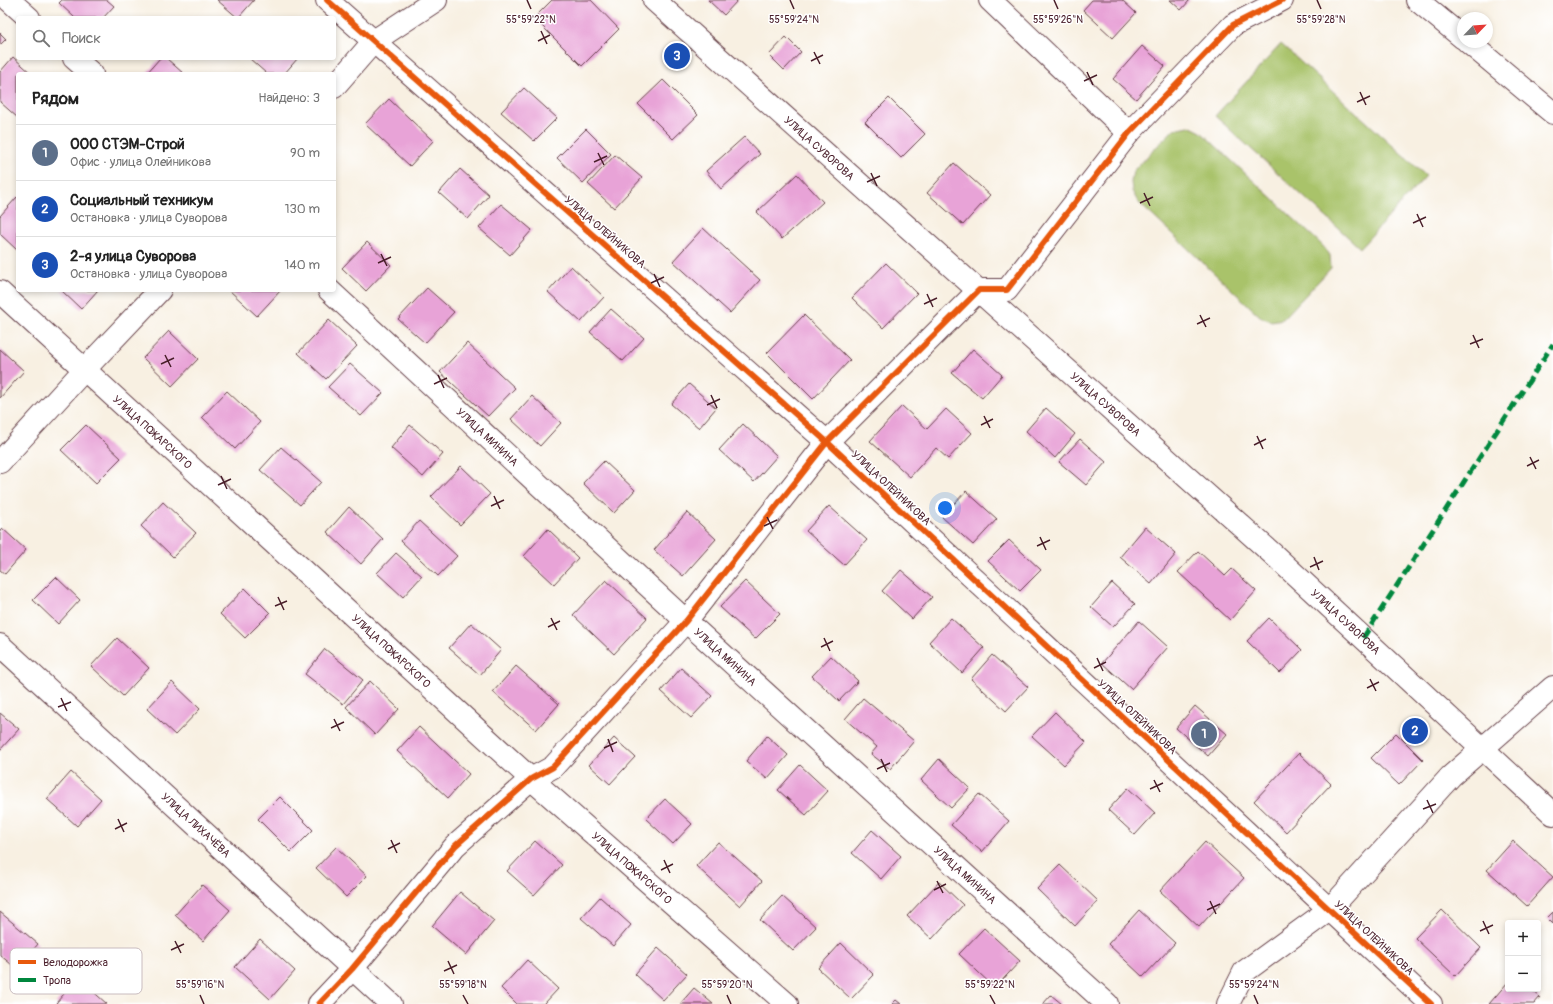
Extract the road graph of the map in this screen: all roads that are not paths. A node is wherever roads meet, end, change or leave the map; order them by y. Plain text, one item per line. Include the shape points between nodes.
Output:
1 (9, 0) edge
2 (326, 0) edge
3 (436, 0) edge
4 (654, 0) edge
5 (990, 0) edge
6 (1282, 0) edge
7 (1416, 0) edge
8 (27, 16) edge
9 (1457, 33) edge
10 (374, 41) junction
11 (1475, 48) edge
12 (76, 60) edge
13 (90, 72) edge
14 (336, 86) edge
15 (1553, 113) edge
16 (1129, 133) junction
17 (979, 290) junction
18 (0, 292) edge
19 (158, 292) edge
20 (331, 292) edge
21 (84, 370) junction
22 (827, 442) junction
23 (0, 462) edge
24 (686, 620) junction
25 (0, 645) edge
26 (1553, 687) edge
27 (1482, 749) junction
28 (531, 779) junction
29 (1553, 814) edge
30 (1329, 910) junction
31 (352, 969) junction
32 (319, 1004) edge
33 (391, 1004) edge
34 (787, 1004) edge
35 (1107, 1004) edge
36 (1228, 1004) edge
37 (1431, 1004) edge

1 - 8 street
2 - 10 street, УЛИЦА ОЛЕЙНИКОВА
3 - 10 street
4 - 17 street, УЛИЦА СУВОРОВА
5 - 16 street
6 - 16 street via 1233,25
7 - 9 street
10 - 14 street
10 - 22 street, УЛИЦА ОЛЕЙНИКОВА
11 - 15 street
12 - 13 street
16 - 17 street via 1007,290
17 - 22 street
17 - 27 street, УЛИЦА СУВОРОВА via 1286,566
18 - 21 street, УЛИЦА ПОЖАРСКОГО
19 - 21 street
20 - 24 street, УЛИЦА МИНИНА
21 - 23 street
21 - 28 street, УЛИЦА ПОЖАРСКОГО
22 - 24 street
22 - 30 street, УЛИЦА ОЛЕЙНИКОВА
24 - 28 street via 553,767
24 - 35 street, УЛИЦА МИНИНА
25 - 31 street, УЛИЦА ЛИХАЧЁВА
26 - 27 street
27 - 29 street, УЛИЦА СУВОРОВА
27 - 30 street via 1451,776
28 - 31 street via 455,846
28 - 34 street, УЛИЦА ПОЖАРСКОГО
30 - 36 street via 1244,972
30 - 37 street, УЛИЦА ОЛЕЙНИКОВА
31 - 32 street
31 - 33 street, УЛИЦА ЛИХАЧЁВА

